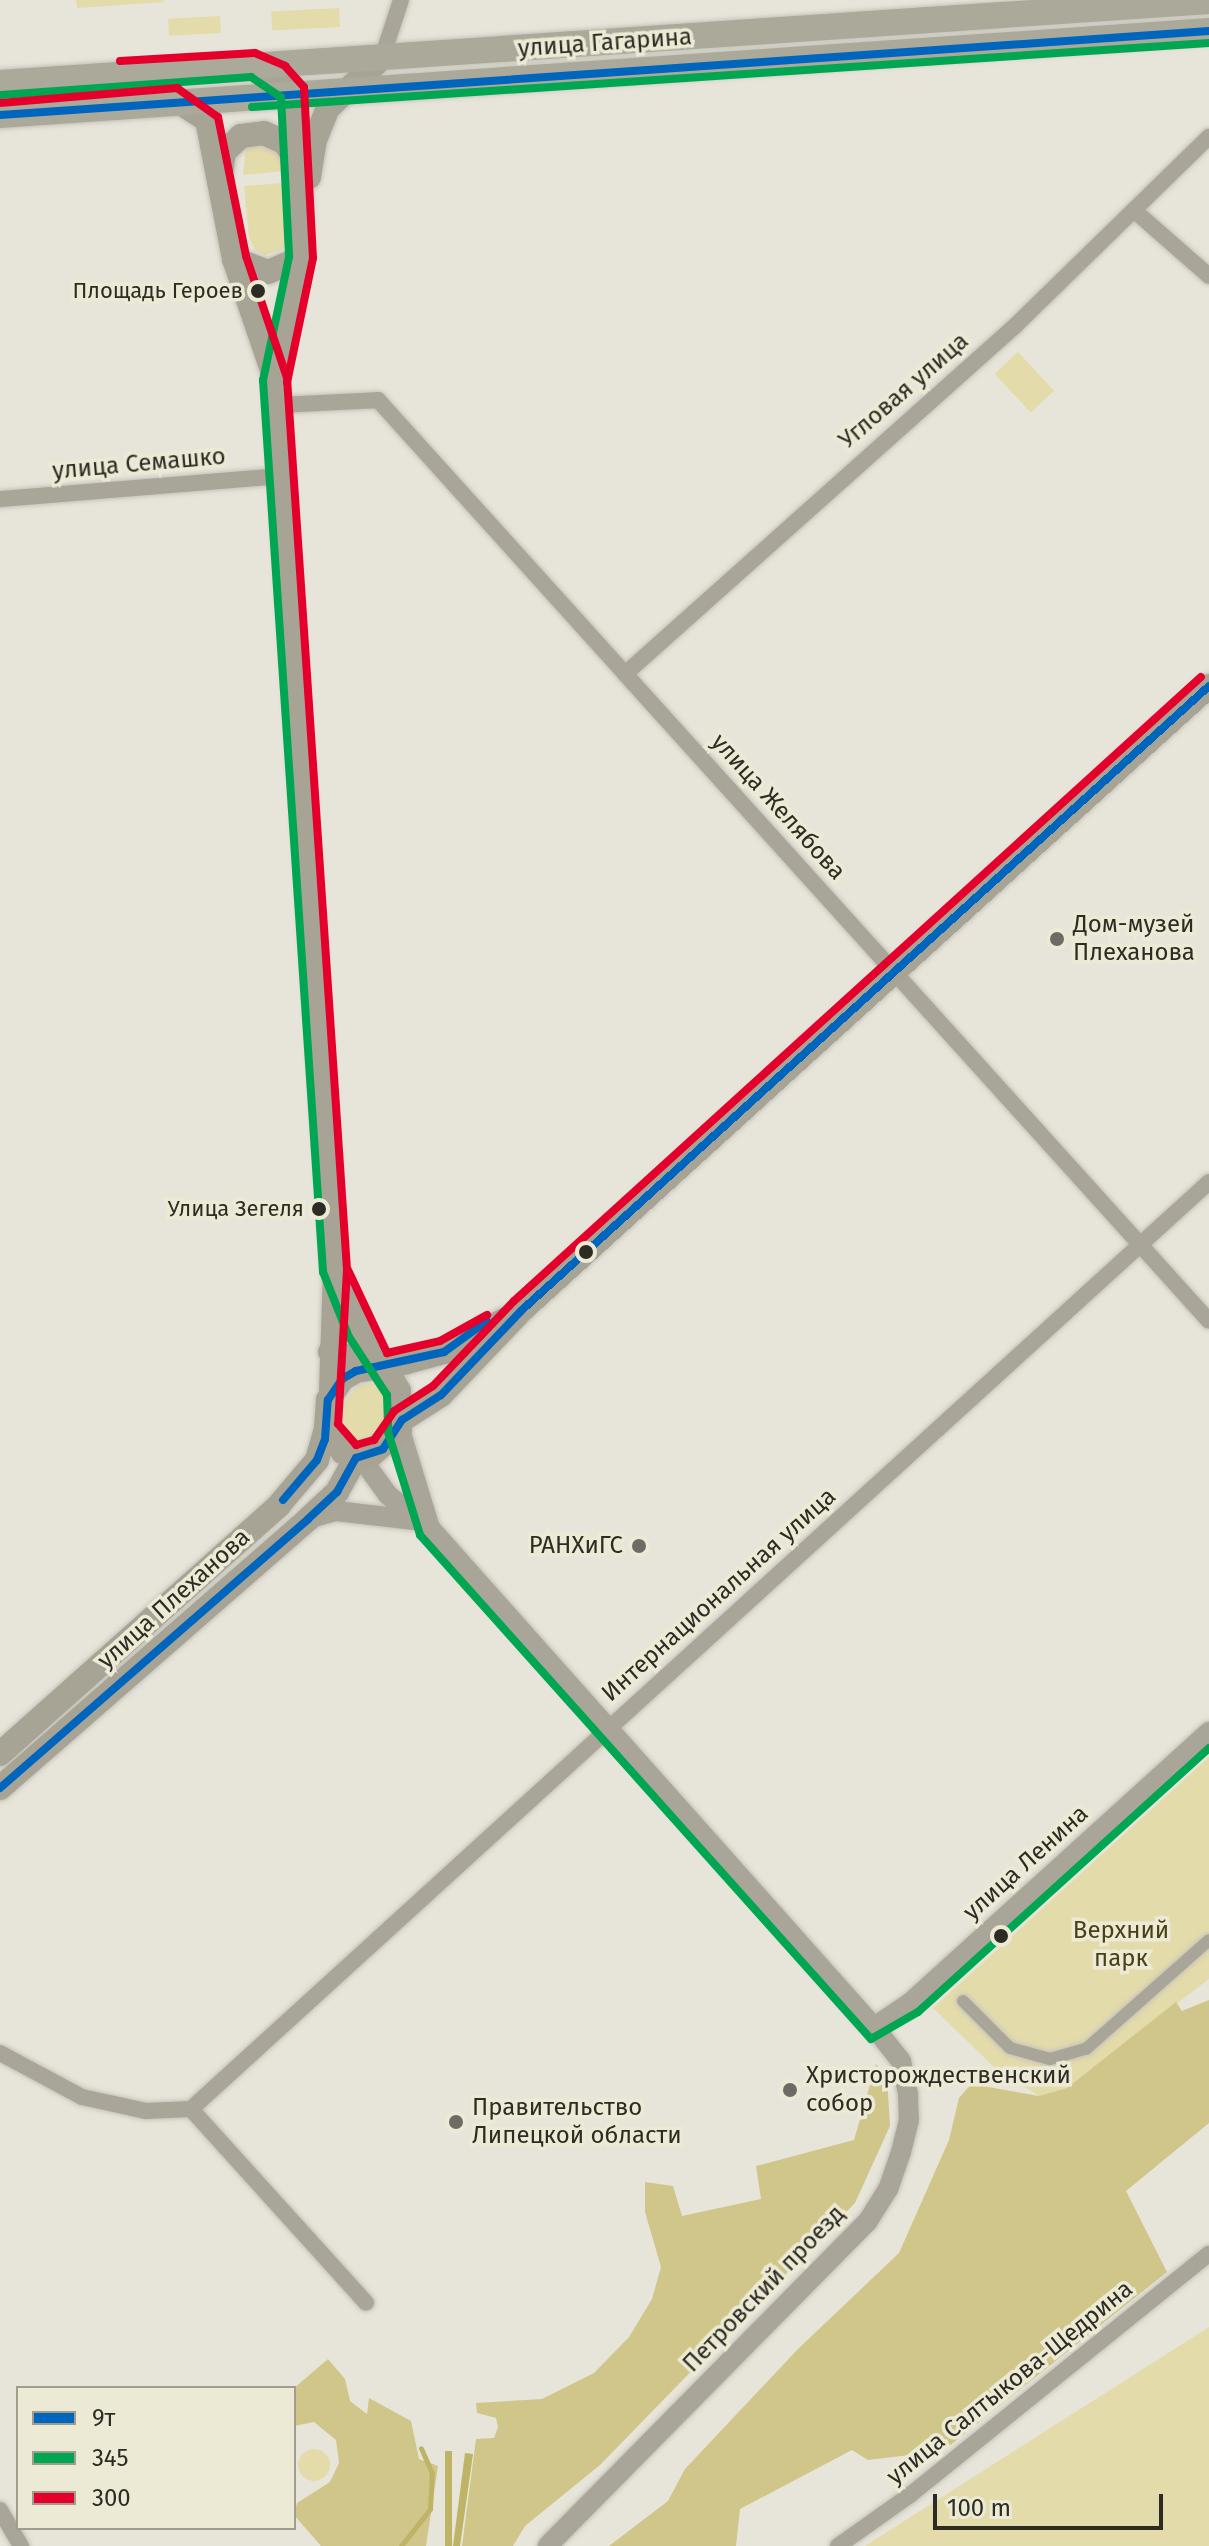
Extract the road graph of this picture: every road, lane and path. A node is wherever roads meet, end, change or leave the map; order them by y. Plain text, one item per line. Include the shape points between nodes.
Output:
1 (401, 0) edge
2 (1209, 1) edge
3 (1209, 31) edge
4 (382, 58) junction
5 (253, 65) junction
6 (0, 83) edge
7 (343, 89) junction
8 (293, 92) junction
9 (176, 100) junction
10 (0, 115) edge
11 (1209, 137) edge
12 (298, 163) junction
13 (221, 175) junction
14 (1136, 212) junction
15 (303, 219) junction
16 (301, 258) junction
17 (234, 259) junction
18 (1209, 276) edge
19 (275, 379) junction
20 (277, 405) junction
21 (282, 476) junction
22 (0, 499) edge
23 (625, 674) junction
24 (1209, 686) edge
25 (894, 972) junction
26 (1209, 1182) edge
27 (1140, 1245) junction
28 (335, 1271) junction
29 (522, 1310) junction
30 (1209, 1321) edge
31 (330, 1352) junction
32 (380, 1367) junction
33 (331, 1393) junction
34 (401, 1425) junction
35 (326, 1428) junction
36 (359, 1459) junction
37 (308, 1519) junction
38 (422, 1524) junction
39 (606, 1730) junction
40 (1209, 1732) edge
41 (0, 1754) edge
42 (0, 1788) edge
43 (1209, 1940) edge
44 (963, 2001) dead end
45 (874, 2027) junction
46 (0, 2053) edge
47 (191, 2109) junction
48 (1209, 2254) edge
49 (366, 2303) dead end
50 (0, 2510) edge
51 (21, 2546) edge
52 (548, 2546) edge
53 (838, 2546) edge

1 - 4 street
2 - 4 main road, улица Гагарина
3 - 7 main road, улица Гагарина
4 - 5 main road, улица Гагарина
4 - 7 main road
5 - 6 main road, улица Гагарина
5 - 8 main road via 278,76
7 - 8 main road, улица Гагарина
7 - 15 main road via 328,108 315,140
8 - 9 main road, улица Гагарина
8 - 12 main road
9 - 10 main road, улица Гагарина
9 - 13 main road via 207,120
11 - 14 street, Угловая улица
12 - 13 main road via 285,143 264,133 241,136 224,152
12 - 15 main road
13 - 17 main road
14 - 18 street
14 - 23 street, Угловая улица
15 - 16 main road
16 - 17 main road via 268,272
16 - 19 main road
17 - 19 main road
19 - 20 main road
20 - 21 main road
20 - 23 street, улица Желябова via 378,400
21 - 22 street, улица Семашко
21 - 28 main road
23 - 25 street, улица Желябова
24 - 25 main road
25 - 27 street, улица Желябова
25 - 29 main road
26 - 27 street, Интернациональная улица
27 - 30 street, улица Желябова
27 - 39 street, Интернациональная улица
28 - 31 main road
28 - 32 main road
29 - 32 main road via 444,1352
29 - 34 main road via 441,1395
31 - 32 main road via 362,1357
31 - 33 main road
32 - 33 main road via 349,1374
32 - 34 main road via 396,1383
33 - 35 main road
34 - 36 main road via 376,1455
34 - 38 street
35 - 36 main road via 337,1446
35 - 41 main road, улица Плеханова via 317,1460 279,1505
36 - 37 main road, улица Плеханова via 337,1492
36 - 38 street
37 - 38 street via 336,1511
37 - 42 main road, улица Плеханова
38 - 39 street
39 - 45 street
39 - 47 street, Интернациональная улица
40 - 45 street, улица Ленина via 910,2003
43 - 44 street via 1086,2049 1050,2059 1010,2048
45 - 52 street, Петровский проезд via 901,2061 909,2120 888,2189 867,2222
46 - 47 street via 82,2097 146,2111
47 - 49 street
48 - 53 street, улица Салтыкова-Щедрина via 910,2495
50 - 51 street

